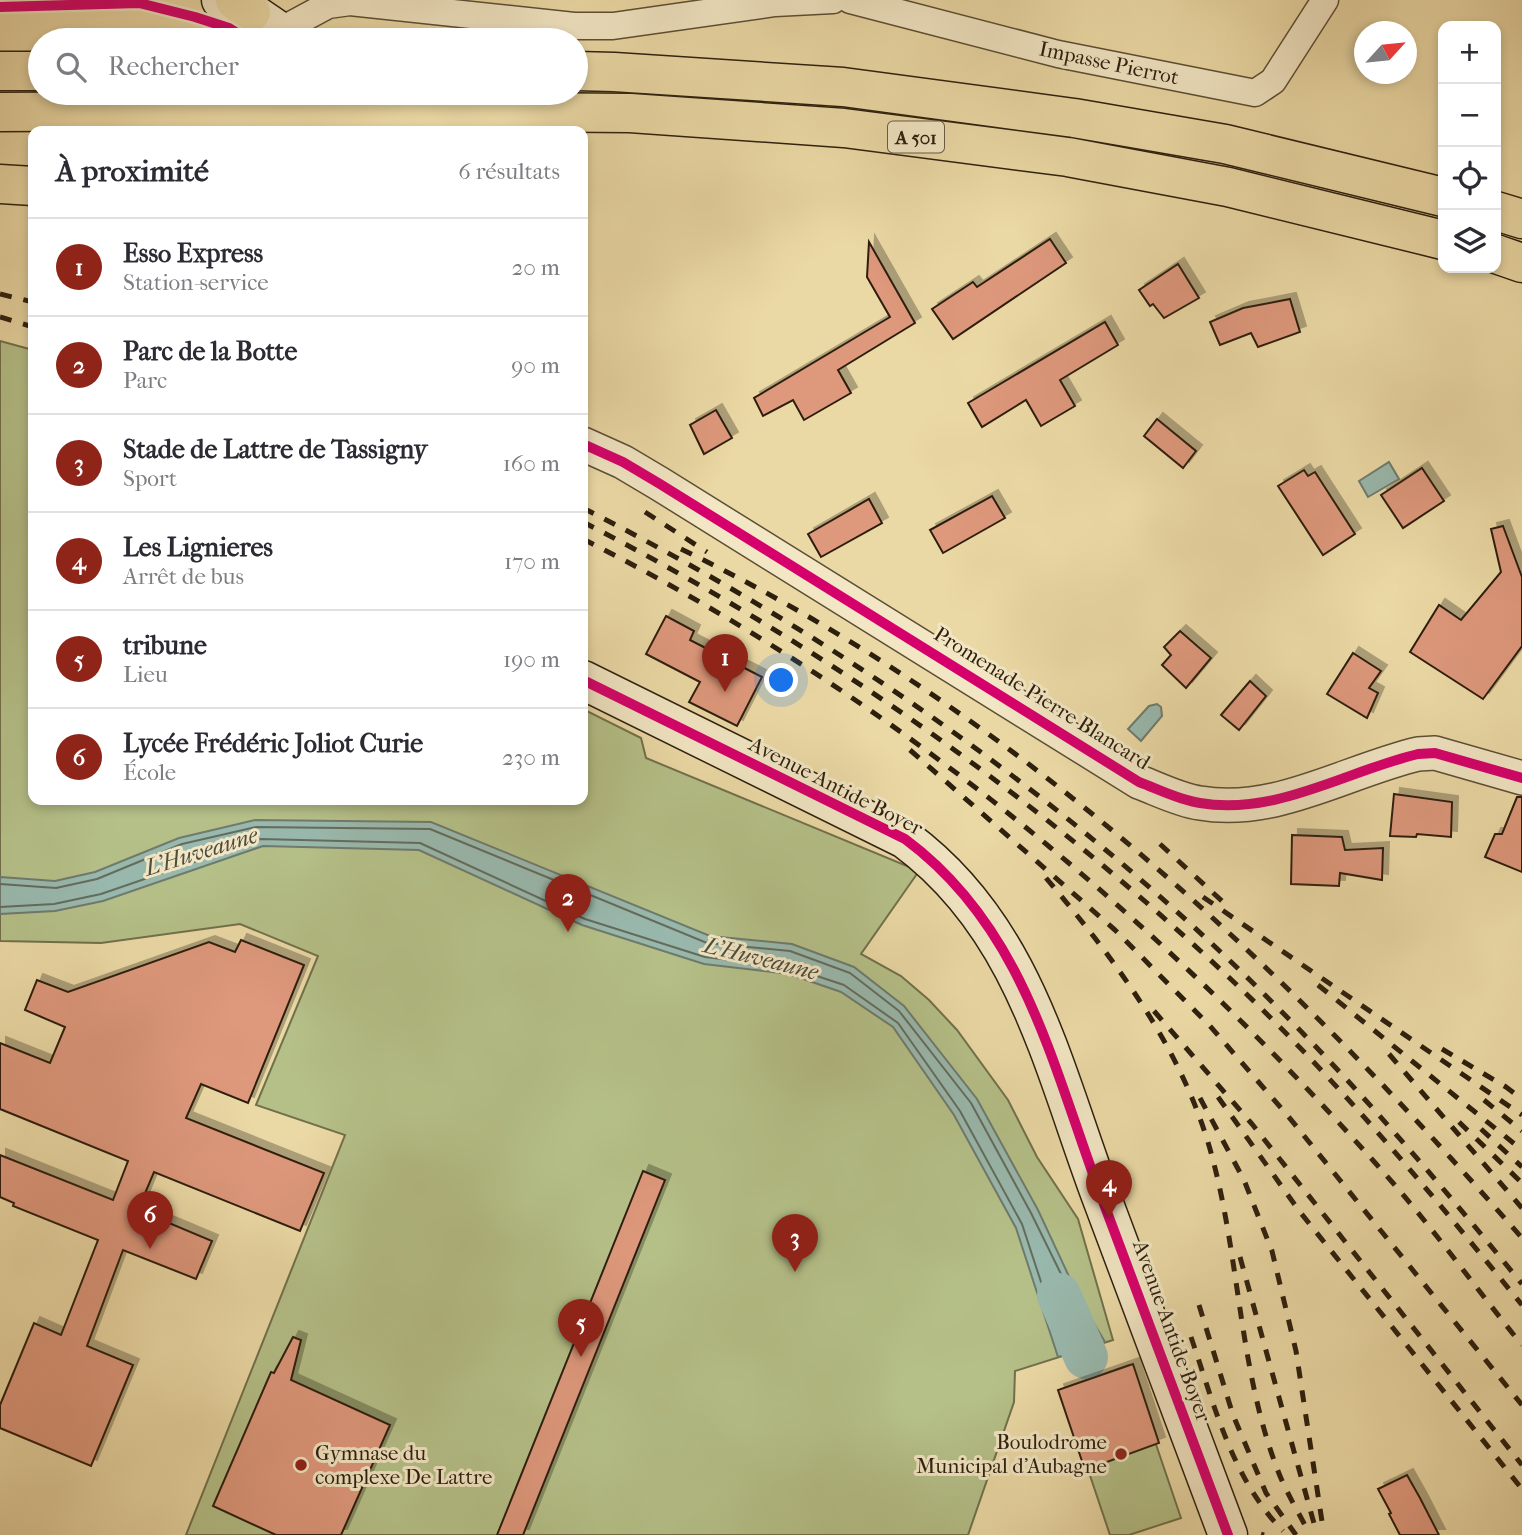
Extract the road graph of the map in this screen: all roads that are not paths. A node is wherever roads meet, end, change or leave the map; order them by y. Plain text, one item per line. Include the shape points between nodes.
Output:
1 (833, 0) edge
2 (850, 0) edge
3 (1325, 0) edge
4 (788, 2) edge
5 (663, 10) edge
6 (260, 21) edge
7 (0, 71) edge
8 (28, 71) edge
9 (588, 72) edge
10 (0, 111) edge
11 (348, 112) edge
12 (0, 184) edge
13 (28, 187) edge
14 (1438, 196) edge
15 (1501, 213) edge
16 (1522, 219) edge
17 (1438, 239) edge
18 (1501, 256) edge
19 (1522, 263) edge
20 (588, 446) edge
21 (588, 682) edge
22 (1522, 778) edge
23 (1228, 1535) edge

1 - 4 street
2 - 3 street, Impasse Pierrot via 1058,54 1255,93 1273,81
4 - 5 street
5 - 6 street via 613,26 574,26 350,2
7 - 8 highway
9 - 14 highway, A 501 via 843,87 1074,118 1225,144
10 - 11 highway, A 501
11 - 17 highway, A 501 via 630,113 845,128 1068,157 1228,187
12 - 13 highway
15 - 16 highway
18 - 19 highway
20 - 22 street, Promenade Pierre Blancard via 632,467 1139,782 1174,795 1229,807 1254,804 1418,754 1435,753
21 - 23 main road, Avenue Antide Boyer via 885,828 924,853 963,891 992,932 1040,1025

